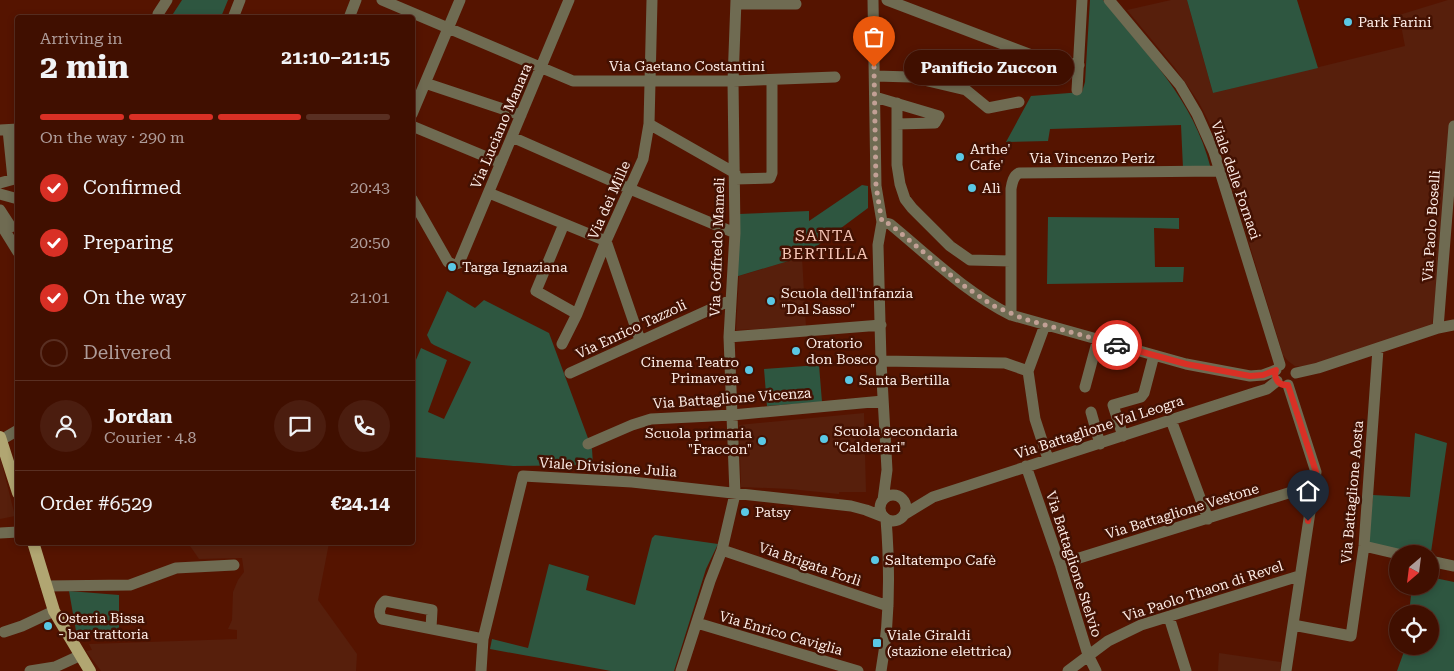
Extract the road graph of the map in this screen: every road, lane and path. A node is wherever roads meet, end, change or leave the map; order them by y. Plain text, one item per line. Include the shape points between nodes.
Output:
1 (167, 0) edge
2 (240, 0) edge
3 (356, 0) edge
4 (382, 0) edge
5 (460, 0) edge
6 (569, 0) edge
7 (652, 0) edge
8 (873, 0) edge
9 (887, 0) edge
10 (1082, 0) edge
11 (1109, 0) edge
12 (736, 2) edge
13 (796, 4) dead end
14 (158, 14) dead end
15 (234, 15) edge
16 (350, 15) edge
17 (448, 29) junction
18 (1079, 64) junction
19 (541, 68) junction
20 (875, 76) junction
21 (835, 77) dead end
22 (650, 81) junction
23 (772, 81) junction
24 (733, 82) junction
25 (425, 83) junction
26 (1077, 90) dead end
27 (876, 97) junction
28 (1019, 102) dead end
29 (897, 103) junction
30 (415, 107) edge
31 (521, 115) junction
32 (649, 124) junction
33 (897, 124) junction
34 (1454, 126) edge
35 (415, 127) edge
36 (8, 130) edge
37 (512, 136) junction
38 (0, 148) edge
39 (501, 162) junction
40 (1220, 171) junction
41 (736, 176) junction
42 (15, 178) edge
43 (0, 183) edge
44 (630, 189) junction
45 (489, 193) junction
46 (0, 194) edge
47 (15, 198) edge
48 (415, 204) edge
49 (0, 210) edge
50 (882, 222) junction
51 (0, 223) edge
52 (564, 224) junction
53 (13, 231) edge
54 (735, 233) junction
55 (606, 241) junction
56 (1011, 261) junction
57 (731, 300) junction
58 (577, 314) junction
59 (1011, 315) junction
60 (1045, 324) junction
61 (880, 325) junction
62 (1454, 325) edge
63 (1438, 328) junction
64 (729, 337) junction
65 (1098, 339) junction
66 (640, 340) junction
67 (562, 344) dead end
68 (1378, 349) junction
69 (1154, 355) junction
70 (881, 361) junction
71 (1028, 371) junction
72 (570, 373) dead end
73 (1296, 373) junction
74 (1280, 376) junction
75 (1084, 388) dead end
76 (883, 401) junction
77 (1091, 412) dead end
78 (732, 415) junction
79 (1171, 420) junction
80 (15, 432) edge
81 (1123, 436) junction
82 (0, 439) edge
83 (588, 444) dead end
84 (1100, 444) junction
85 (1048, 459) junction
86 (1026, 466) junction
87 (887, 470) junction
88 (15, 484) edge
89 (1314, 485) junction
90 (735, 494) junction
91 (899, 497) junction
92 (928, 499) junction
93 (882, 501) junction
94 (850, 506) junction
95 (902, 516) junction
96 (885, 518) junction
97 (1208, 519) junction
98 (15, 532) edge
99 (0, 534) edge
100 (889, 544) junction
101 (34, 545) edge
102 (1364, 546) junction
103 (722, 550) junction
104 (1389, 552) edge
105 (1439, 563) edge
106 (1060, 564) junction
107 (234, 565) dead end
108 (1454, 566) edge
109 (1299, 576) junction
110 (46, 586) junction
111 (888, 606) junction
112 (54, 611) junction
113 (1169, 617) junction
114 (696, 624) junction
115 (1292, 625) junction
116 (431, 628) dead end
117 (4, 632) dead end
118 (483, 639) junction
119 (1088, 655) junction
120 (79, 656) junction
121 (30, 671) edge
122 (90, 671) edge
123 (481, 671) edge
124 (680, 671) edge
125 (858, 671) edge
126 (881, 671) edge
127 (1068, 671) edge
128 (1096, 671) edge
129 (1186, 671) edge
130 (1286, 671) edge

1 - 14 street
2 - 15 street
3 - 16 street
4 - 17 street, Via Gaetano Costantini
5 - 17 street
6 - 19 street, Via Luciano Manara
7 - 22 street, Via dei Mille
8 - 20 street
9 - 18 street via 1042,58
10 - 18 street
11 - 40 street, Viale delle Fornaci via 1180,85 1197,114
12 - 13 street
12 - 24 street, Via Goffredo Mameli
17 - 19 street, Via Gaetano Costantini
17 - 25 street
18 - 26 street
19 - 22 street, Via Gaetano Costantini via 573,81
19 - 31 street, Via Luciano Manara
20 - 27 street
20 - 28 street via 911,76 966,90 988,108
21 - 23 street, Via Gaetano Costantini
22 - 24 street, Via Gaetano Costantini
22 - 32 street, Via dei Mille
23 - 24 street, Via Gaetano Costantini
23 - 41 street via 772,173 770,178
24 - 41 street, Via Goffredo Mameli
25 - 30 street
25 - 31 street
27 - 29 street
27 - 50 street via 876,186
29 - 33 street
29 - 33 street via 939,116 935,123
31 - 37 street, Via Luciano Manara
32 - 41 street
32 - 44 street, Via dei Mille via 644,159
33 - 56 street via 900,184 912,208 950,246 970,260
34 - 63 street, Via Paolo Boselli
35 - 39 street
36 - 38 street
36 - 42 street
37 - 39 street, Via Luciano Manara
37 - 44 street
39 - 45 street, Via Luciano Manara
40 - 56 street, Via Vincenzo Periz via 1019,173 1011,189
40 - 74 street, Viale delle Fornaci
41 - 54 street, Via Goffredo Mameli
42 - 43 street
44 - 54 street
44 - 55 street, Via dei Mille
45 - 48 street, Via Luciano Manara via 459,264 454,265 448,262
45 - 52 street
46 - 47 street
49 - 53 street
50 - 59 street via 890,224 974,294
50 - 61 street via 878,245
51 - 53 street
52 - 55 street
52 - 58 street via 536,291
54 - 57 street, Via Goffredo Mameli
55 - 58 street, Via dei Mille
55 - 66 street
56 - 59 street, Via Vincenzo Periz
57 - 64 street, Via Goffredo Mameli
57 - 66 street, Via Enrico Tazzoli
58 - 67 street, Via dei Mille
59 - 60 street
60 - 65 street
60 - 71 street
61 - 64 street
61 - 70 street
62 - 63 street
63 - 68 street
64 - 78 street, Via Goffredo Mameli
65 - 69 street
65 - 75 street
66 - 72 street, Via Enrico Tazzoli
68 - 73 street
68 - 102 street, Via Battaglione Aosta
69 - 74 street via 1250,376
69 - 81 street via 1141,397 1113,405
70 - 71 street via 1005,363
70 - 76 street
71 - 85 street via 1035,419
73 - 74 street via 1294,381
73 - 74 street via 1290,365
74 - 79 street, Via Battaglione Val Leogra via 1268,388
74 - 89 street, Viale delle Fornaci via 1316,472
76 - 78 street, Via Battaglione Vicenza
76 - 87 street
77 - 84 street
78 - 83 street, Via Battaglione Vicenza via 651,418
78 - 90 street, Via Goffredo Mameli
79 - 81 street, Via Battaglione Val Leogra
79 - 97 street
80 - 82 street
81 - 84 street, Via Battaglione Val Leogra
82 - 88 main road
84 - 85 street, Via Battaglione Val Leogra
85 - 86 street, Via Battaglione Val Leogra
86 - 92 street, Via Battaglione Val Leogra
86 - 106 street, Via Battaglione Stelvio
87 - 91 street
87 - 93 street
89 - 97 street, Via Battaglione Vestone
89 - 109 street, Viale delle Fornaci
90 - 94 street, Viale Divisione Julia
90 - 103 street, Via Goffredo Mameli
90 - 118 street, Viale Divisione Julia via 632,482 523,476
91 - 92 street, Via Battaglione Val Leogra
91 - 93 street via 890,496
91 - 95 street via 906,506
92 - 95 street, Via Battaglione Val Leogra
93 - 94 street, Viale Divisione Julia
93 - 96 street via 880,510
94 - 96 street, Viale Divisione Julia
95 - 96 street via 892,521
95 - 100 street
96 - 100 street
97 - 106 street, Via Battaglione Vestone
98 - 99 street
100 - 111 street
101 - 110 main road
102 - 104 street
102 - 115 street, Via Battaglione Aosta via 1351,636
103 - 111 street, Via Brigata Forlì
103 - 114 street, Via Goffredo Mameli
105 - 108 street
106 - 119 street, Via Battaglione Stelvio
107 - 110 street via 176,568 130,585
109 - 113 street, Via Paolo Thaon di Revel
109 - 115 street, Viale delle Fornaci
110 - 112 main road
111 - 126 street
112 - 117 street
112 - 120 main road
113 - 119 street, Via Paolo Thaon di Revel via 1125,632
113 - 129 street
114 - 124 street, Via Goffredo Mameli
114 - 125 street, Via Enrico Caviglia
115 - 130 street, Viale delle Fornaci
116 - 118 street
118 - 123 street
119 - 127 street, Via Paolo Thaon di Revel
119 - 128 street, Via Battaglione Stelvio
120 - 121 street via 55,667
120 - 122 main road

